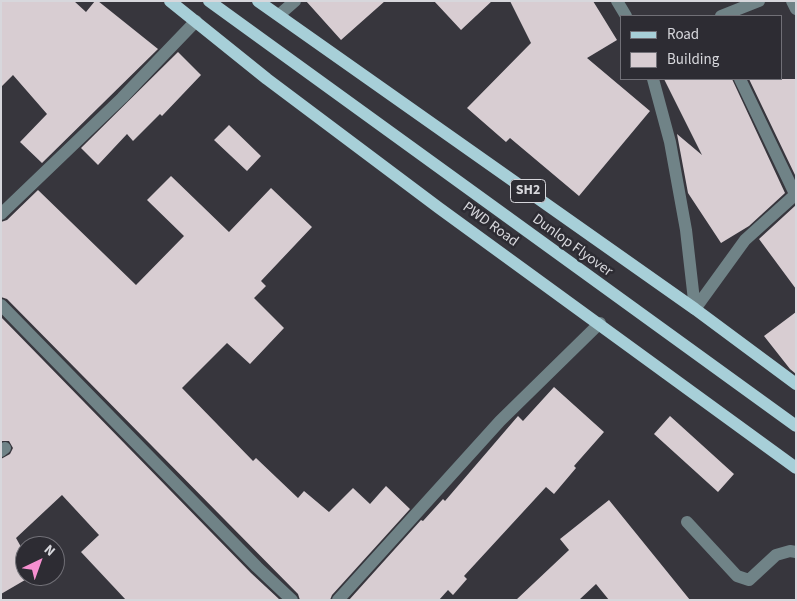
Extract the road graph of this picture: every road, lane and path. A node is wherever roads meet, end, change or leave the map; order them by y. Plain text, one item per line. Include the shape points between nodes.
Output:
1 (170, 1) edge
2 (210, 1) edge
3 (258, 1) edge
4 (295, 1) edge
5 (617, 1) edge
6 (759, 1) edge
7 (792, 1) edge
8 (742, 4) edge
9 (796, 9) edge
10 (279, 15) junction
11 (625, 15) edge
12 (723, 15) edge
13 (196, 21) junction
14 (653, 80) edge
15 (740, 80) edge
16 (796, 194) edge
17 (1, 214) edge
18 (1, 304) edge
19 (695, 309) junction
20 (600, 323) junction
21 (796, 384) edge
22 (796, 426) edge
23 (796, 468) edge
24 (687, 522) dead end
25 (796, 552) edge
26 (292, 600) edge
27 (338, 600) edge

1 - 13 main road, PWD Road
2 - 22 main road, Dunlop Flyover
3 - 10 main road, SH2
4 - 10 street
5 - 11 street
6 - 8 street
7 - 9 street
8 - 12 street
10 - 19 main road, SH2
13 - 17 street via 122,98
13 - 20 main road, PWD Road via 267,79 439,208
14 - 19 street via 670,142 686,230
15 - 16 street
16 - 19 street via 745,240
18 - 26 street
19 - 21 main road, SH2
20 - 23 main road, PWD Road
20 - 27 street via 500,421
24 - 25 street via 737,576 749,580 776,554

